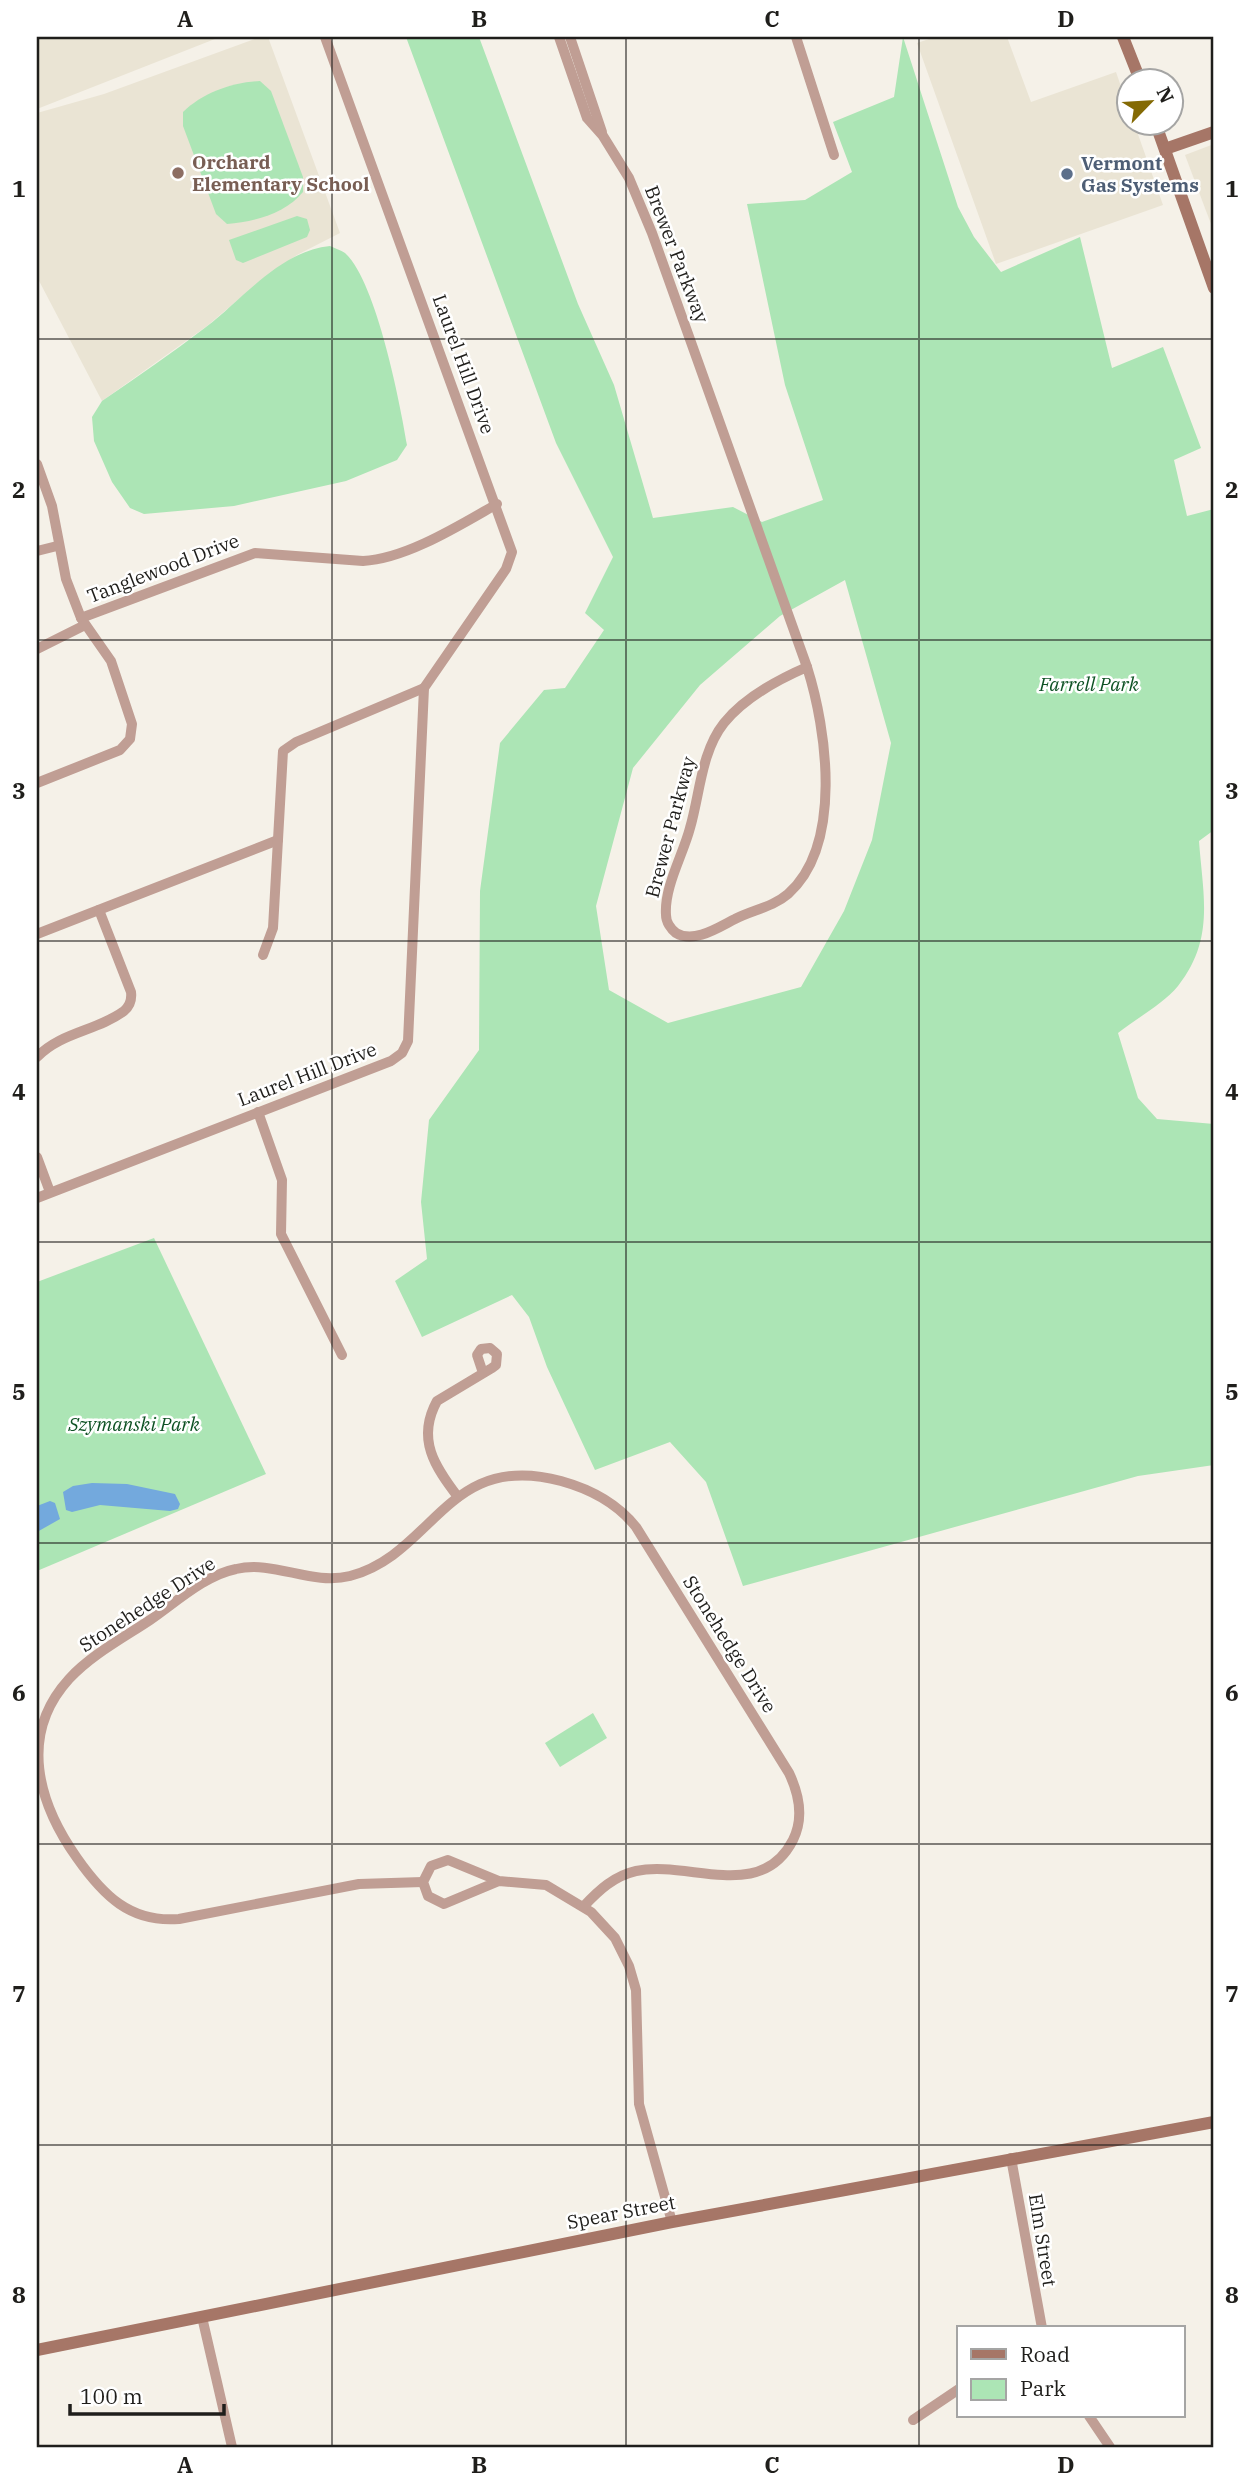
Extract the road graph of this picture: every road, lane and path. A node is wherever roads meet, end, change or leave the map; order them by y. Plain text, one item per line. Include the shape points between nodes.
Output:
1 (325, 37) edge
2 (559, 37) edge
3 (570, 37) edge
4 (796, 37) edge
5 (1123, 37) edge
6 (1134, 66) edge
7 (1214, 132) edge
8 (603, 136) junction
9 (1160, 136) edge
10 (1165, 149) junction
11 (834, 155) dead end
12 (1214, 288) edge
13 (37, 464) edge
14 (497, 504) junction
15 (57, 546) junction
16 (37, 551) edge
17 (83, 621) junction
18 (37, 649) edge
19 (807, 667) junction
20 (425, 688) junction
21 (37, 783) edge
22 (278, 840) junction
23 (99, 909) junction
24 (37, 934) edge
25 (263, 955) dead end
26 (37, 1057) edge
27 (258, 1112) junction
28 (37, 1157) edge
29 (50, 1192) junction
30 (37, 1198) edge
31 (342, 1354) dead end
32 (483, 1373) dead end
33 (458, 1497) junction
34 (499, 1881) junction
35 (423, 1882) junction
36 (584, 1906) junction
37 (1214, 2122) edge
38 (1012, 2158) junction
39 (672, 2222) junction
40 (202, 2317) junction
41 (1042, 2326) edge
42 (37, 2350) edge
43 (957, 2390) edge
44 (1090, 2418) edge
45 (913, 2420) dead end
46 (232, 2447) edge
47 (1110, 2447) edge

1 - 14 street, Laurel Hill Drive
2 - 8 street, Brewer Parkway via 587,118
3 - 8 street, Brewer Parkway
4 - 11 street
5 - 6 main road
7 - 10 main road
8 - 19 street, Brewer Parkway via 629,178 652,233
9 - 10 main road
10 - 12 main road
13 - 15 street via 52,506
14 - 17 street, Tanglewood Drive via 435,537 379,559 255,553
14 - 20 street, Laurel Hill Drive via 511,558
15 - 16 street
15 - 17 street
17 - 18 street, Tanglewood Drive
17 - 21 street via 111,661 126,698 132,732 125,746
19 - 19 street, Brewer Parkway via 824,736 824,802 813,860 786,896 696,936 674,932 666,915 712,742 740,706 781,678
20 - 22 street via 283,751
20 - 27 street, Laurel Hill Drive via 407,1046 391,1061
22 - 23 street
22 - 25 street via 273,928
23 - 24 street
23 - 26 street via 131,992 130,1004 54,1043
27 - 29 street, Laurel Hill Drive
27 - 31 street via 282,1180 279,1230
28 - 29 street
29 - 30 street, Laurel Hill Drive
32 - 33 street via 437,1401 428,1432 433,1463
33 - 35 street, Stonehedge Drive via 391,1555 359,1573 324,1579 261,1566 236,1568 215,1577 71,1677 51,1708 39,1749 41,1790 59,1831 100,1889 136,1914 179,1919 359,1884
33 - 36 street, Stonehedge Drive via 498,1478 533,1475 582,1488 628,1517 789,1773 797,1793 800,1814 796,1834 780,1858 763,1870 736,1877 632,1872 605,1886
34 - 35 street via 443,1860 431,1866
34 - 35 street via 444,1904 428,1896
34 - 36 street via 546,1885
36 - 39 street via 615,1938 633,1977 639,2104
37 - 38 main road, Spear Street
38 - 39 main road, Spear Street
38 - 41 street, Elm Street
39 - 40 main road, Spear Street
40 - 42 main road, Spear Street
40 - 46 street
43 - 45 street
44 - 47 street

